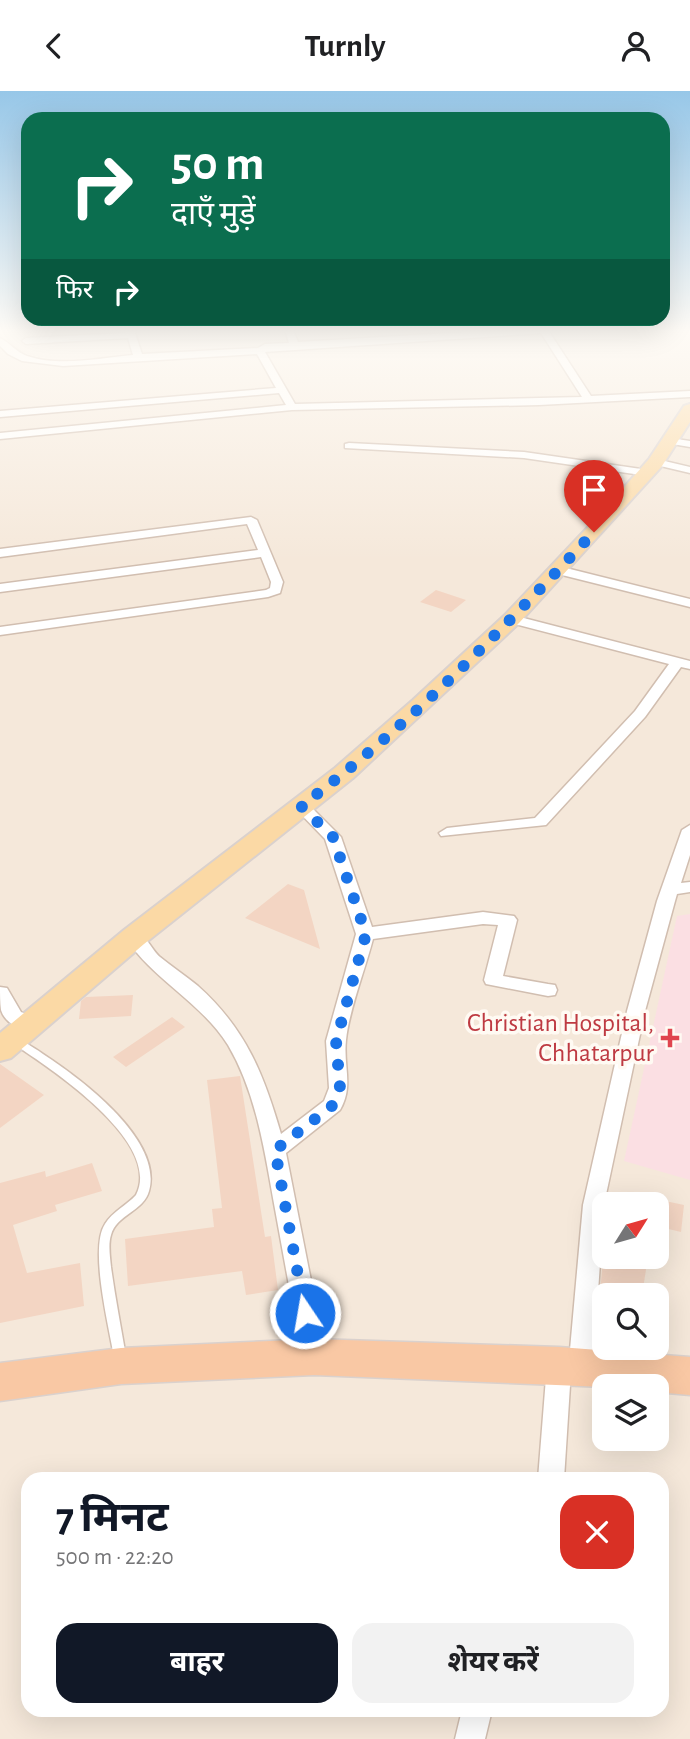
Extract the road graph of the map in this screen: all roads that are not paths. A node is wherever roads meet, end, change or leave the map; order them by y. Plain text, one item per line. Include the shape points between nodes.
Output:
1 (83, 407) edge
2 (292, 407) joint
3 (296, 407) edge
4 (683, 407) edge
5 (0, 414) edge
6 (685, 427) edge
7 (0, 436) edge
8 (349, 446) dead end
9 (647, 469) junction
10 (690, 470) edge
11 (0, 553) edge
12 (265, 553) junction
13 (558, 570) junction
14 (0, 588) edge
15 (690, 603) edge
16 (512, 619) junction
17 (0, 631) edge
18 (684, 664) edge
19 (301, 806) junction
20 (690, 830) edge
21 (447, 833) dead end
22 (680, 889) edge
23 (366, 934) junction
24 (134, 937) junction
25 (548, 990) dead end
26 (0, 993) edge
27 (12, 1032) edge
28 (275, 1150) junction
29 (314, 1357) junction
30 (570, 1365) junction
31 (121, 1366) junction
32 (690, 1376) edge
33 (0, 1382) edge
34 (552, 1472) edge
35 (475, 1717) edge
36 (470, 1739) edge

1 - 5 street
2 - 3 street
2 - 7 street
4 - 9 main road
6 - 9 main road
8 - 9 street via 524,455
9 - 10 street
9 - 13 main road
9 - 27 main road via 432,681 92,951
11 - 12 street via 251,520
12 - 14 street
12 - 17 street via 277,582 276,590 268,593
13 - 15 street
13 - 16 main road
16 - 18 street
16 - 19 main road via 377,745
18 - 21 street via 540,822
19 - 23 street via 333,837
19 - 24 main road
20 - 22 street
22 - 30 street via 636,1011 594,1205
23 - 25 street via 483,918 508,920 493,981
23 - 28 street via 336,1041 340,1088 333,1105
24 - 27 main road
24 - 28 street via 151,959 193,992 235,1040 256,1083
26 - 27 street
27 - 31 lane via 92,1096 129,1135 143,1161 143,1193 105,1234 104,1255
28 - 29 street
29 - 30 highway
29 - 31 highway
30 - 32 highway
30 - 34 street
31 - 33 highway
35 - 36 street

